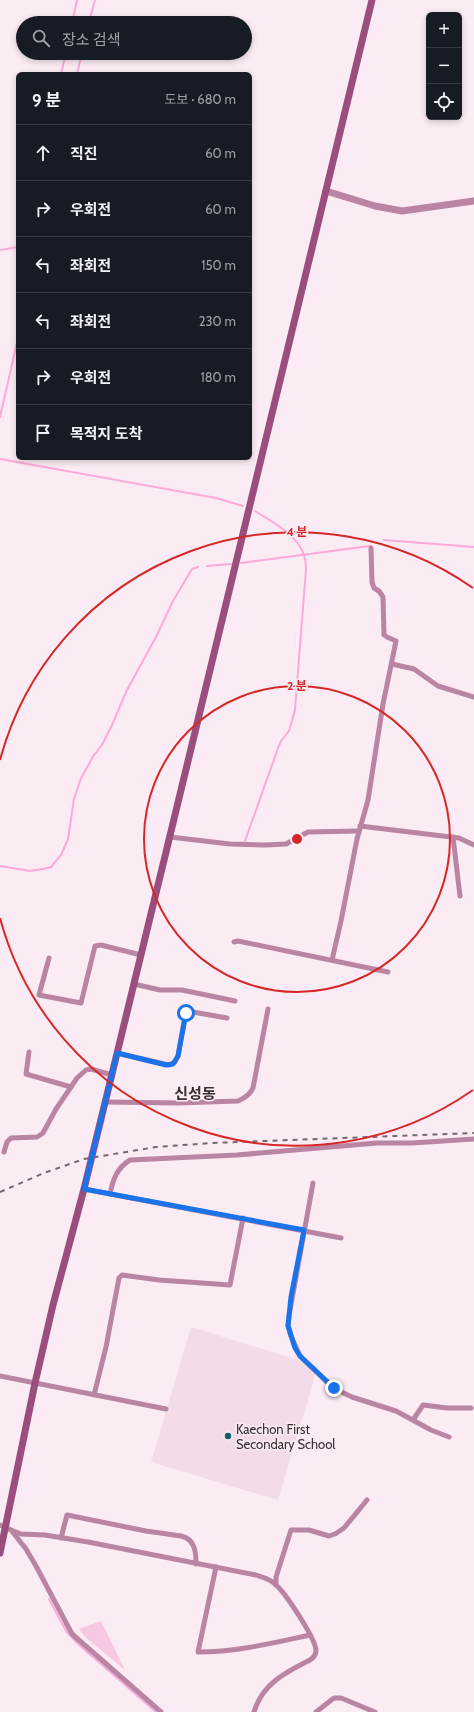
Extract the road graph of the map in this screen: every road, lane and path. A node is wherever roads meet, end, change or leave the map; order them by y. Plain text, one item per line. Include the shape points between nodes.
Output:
1 (372, 0) edge
2 (326, 191) junction
3 (474, 201) edge
4 (370, 548) dead end
5 (392, 664) junction
6 (474, 697) edge
7 (359, 829) junction
8 (170, 837) junction
9 (453, 837) junction
10 (474, 845) edge
11 (460, 896) dead end
12 (234, 942) dead end
13 (141, 956) junction
14 (50, 958) dead end
15 (332, 960) junction
16 (388, 972) dead end
17 (134, 984) junction
18 (235, 1001) dead end
19 (268, 1009) dead end
20 (227, 1018) dead end
21 (29, 1052) dead end
22 (117, 1053) junction
23 (112, 1075) junction
24 (71, 1087) junction
25 (105, 1102) junction
26 (474, 1139) edge
27 (4, 1152) dead end
28 (313, 1182) dead end
29 (84, 1189) junction
30 (110, 1194) junction
31 (243, 1218) junction
32 (304, 1230) junction
33 (341, 1238) dead end
34 (0, 1376) edge
35 (35, 1383) junction
36 (94, 1395) junction
37 (471, 1408) dead end
38 (166, 1410) dead end
39 (413, 1420) junction
40 (449, 1437) dead end
41 (367, 1500) dead end
42 (5, 1527) edge
43 (61, 1538) junction
44 (0, 1553) edge
45 (196, 1564) junction
46 (216, 1567) junction
47 (276, 1585) junction
48 (310, 1635) junction
49 (161, 1712) edge
50 (254, 1712) edge
51 (316, 1712) edge
52 (374, 1712) edge

1 - 2 main road
2 - 3 street via 402,211
2 - 8 main road
4 - 5 street via 372,582 383,597 384,634 396,642
5 - 6 street via 414,669 438,686
5 - 7 street via 368,800
7 - 8 street via 308,832 286,844 265,846
7 - 9 street
7 - 15 street
8 - 13 main road
9 - 10 street
9 - 11 street
12 - 15 street
13 - 14 street via 101,945 95,946 81,1003 40,995
13 - 17 main road
15 - 16 street
17 - 18 street via 160,990 182,990
17 - 22 main road
19 - 25 street via 253,1088 244,1099 178,1104
20 - 22 street via 187,1011 178,1056 175,1062 169,1065
21 - 24 street via 26,1074
22 - 23 main road
23 - 24 street via 86,1070
23 - 25 main road
24 - 27 street via 43,1133 37,1137 11,1138
25 - 29 main road
26 - 30 street via 130,1160 118,1170
28 - 32 street
29 - 30 street
29 - 35 main road
30 - 31 street
31 - 32 street
31 - 36 street via 230,1285 122,1275 119,1278
32 - 33 street
32 - 39 street via 288,1326 295,1348 310,1367 341,1393 386,1407
34 - 35 street
35 - 36 street
35 - 42 main road
36 - 38 street
37 - 39 street via 423,1405
39 - 40 street
41 - 47 street via 344,1528 335,1534 329,1536 309,1530 291,1530 276,1577
42 - 43 street via 21,1534
42 - 44 main road
42 - 49 street via 17,1536 36,1566 72,1634
43 - 45 street
43 - 45 street via 66,1515 181,1536 193,1543
45 - 46 street
46 - 47 street via 263,1578
46 - 48 street via 198,1652 226,1651
47 - 48 street
48 - 50 street via 315,1645 315,1656 273,1682 262,1695
51 - 52 street via 334,1698 341,1698

